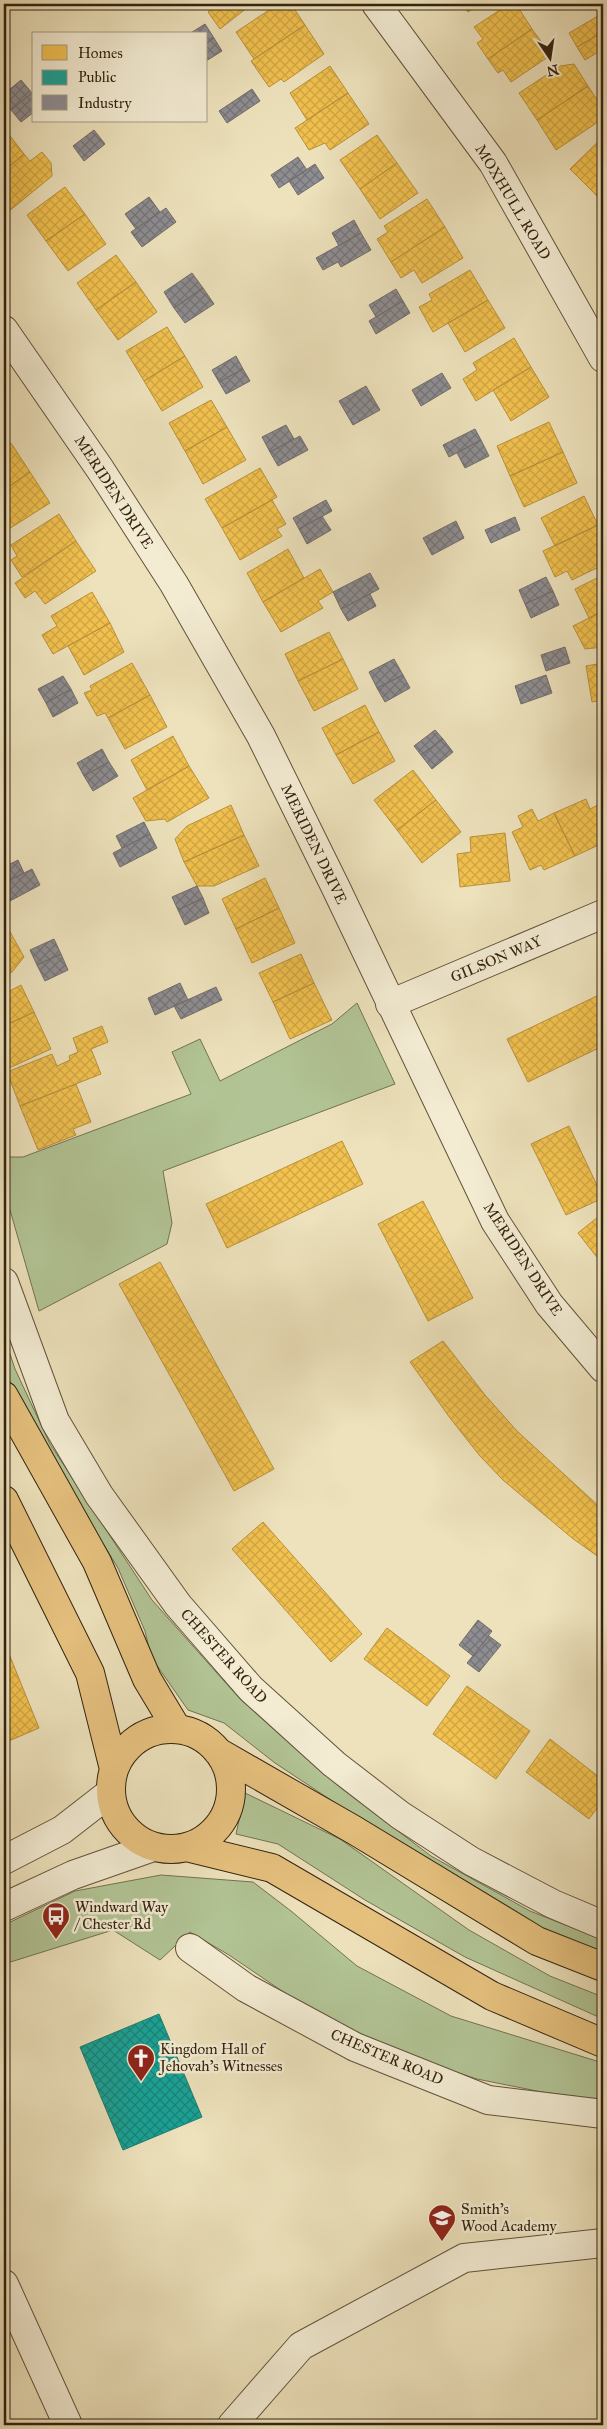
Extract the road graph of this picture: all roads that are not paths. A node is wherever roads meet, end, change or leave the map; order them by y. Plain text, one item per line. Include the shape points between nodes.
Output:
1 (376, 4) edge
2 (4, 330) edge
3 (603, 358) edge
4 (603, 914) edge
5 (390, 1004) junction
6 (4, 1282) edge
7 (603, 1368) edge
8 (4, 1396) edge
9 (4, 1500) edge
10 (177, 1729) junction
11 (218, 1752) junction
12 (112, 1781) junction
13 (152, 1847) junction
14 (186, 1848) junction
15 (4, 1860) edge
16 (4, 1907) edge
17 (603, 1925) edge
18 (190, 1948) dead end
19 (603, 1967) edge
20 (603, 2043) edge
21 (603, 2114) edge
22 (603, 2243) edge
23 (4, 2284) edge
24 (68, 2425) edge
25 (232, 2425) edge

1 - 3 street, MOXHULL ROAD via 493,164
2 - 5 street, MERIDEN DRIVE via 174,584 260,736
4 - 5 street, GILSON WAY
5 - 7 street, MERIDEN DRIVE via 495,1221 549,1304
6 - 17 street, CHESTER ROAD via 56,1421 99,1495 178,1605 251,1689 334,1764 400,1815 471,1861 553,1904
8 - 10 main road via 97,1562 147,1679
9 - 12 main road via 90,1673
10 - 11 main road via 199,1736
10 - 12 main road via 148,1734 124,1752
11 - 14 main road via 228,1769 231,1787 228,1807 221,1824 207,1837
11 - 19 main road via 537,1941
12 - 13 main road via 116,1815 127,1830
12 - 15 street via 62,1830
13 - 14 main road
13 - 16 street via 74,1875
14 - 20 main road via 272,1868 492,1996
18 - 21 street, CHESTER ROAD via 246,1988 364,2050 488,2100
22 - 25 street via 464,2258 301,2346
23 - 24 street

